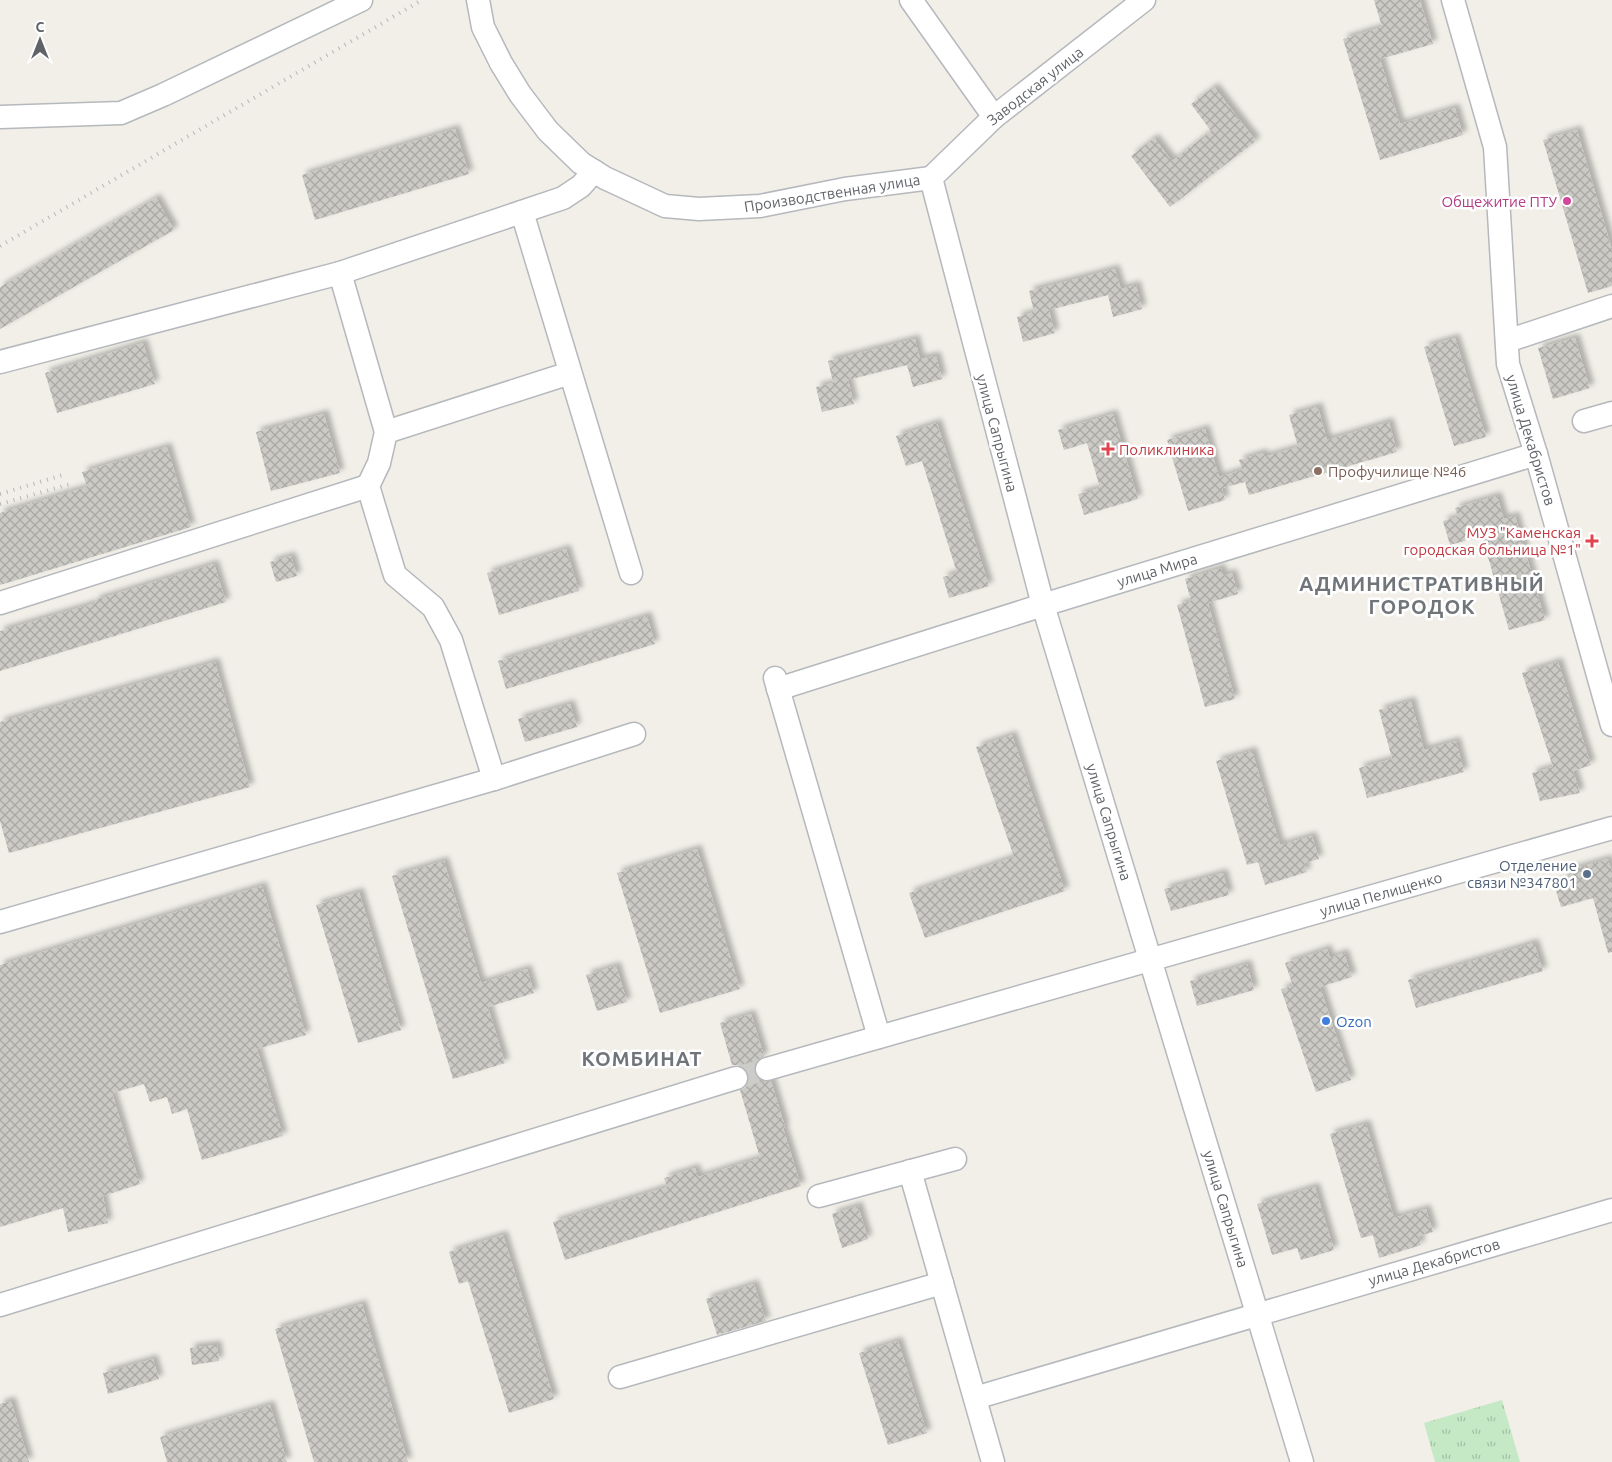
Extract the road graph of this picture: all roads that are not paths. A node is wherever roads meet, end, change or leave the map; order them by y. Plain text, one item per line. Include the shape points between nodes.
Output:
1 (361, 0) edge
2 (478, 0) edge
3 (911, 0) edge
4 (1144, 0) edge
5 (1453, 0) edge
6 (0, 117) edge
7 (994, 117) junction
8 (594, 171) junction
9 (931, 178) junction
10 (522, 212) junction
11 (340, 273) junction
12 (1612, 306) edge
13 (1506, 341) junction
14 (0, 362) edge
15 (570, 373) junction
16 (1612, 413) edge
17 (1584, 422) dead end
18 (386, 432) junction
19 (1536, 454) junction
20 (368, 486) junction
21 (630, 573) dead end
22 (0, 603) edge
23 (1043, 605) junction
24 (1612, 725) edge
25 (634, 734) dead end
26 (494, 779) junction
27 (1612, 828) edge
28 (0, 922) edge
29 (1150, 960) junction
30 (879, 1037) junction
31 (768, 1069) tunnel mouth
32 (736, 1078) tunnel mouth
33 (954, 1159) dead end
34 (910, 1171) junction
35 (819, 1196) dead end
36 (1612, 1210) edge
37 (942, 1283) junction
38 (0, 1305) edge
39 (1257, 1315) junction
40 (620, 1377) dead end
41 (975, 1398) junction
42 (993, 1462) edge
43 (1302, 1462) edge

1 - 6 street via 121,113
2 - 8 street, Производственная улица via 483,27 520,94 548,131
3 - 7 street
4 - 7 street, Заводская улица
5 - 13 street, улица Декабристов via 1495,147
7 - 9 street, Заводская улица
8 - 9 street, Производственная улица via 665,206 699,210 760,206 845,189
8 - 10 street via 581,186 563,198
9 - 23 street, улица Сапрыгина
10 - 11 street
10 - 15 street
11 - 14 street
11 - 18 street
12 - 13 street
13 - 19 street, улица Декабристов via 1508,364
15 - 18 street
15 - 21 street
16 - 17 street
18 - 20 street via 379,464
19 - 23 street, улица Мира
19 - 24 street, улица Декабристов
20 - 22 street
20 - 26 street via 395,575 433,607 451,640
23 - 29 street, улица Сапрыгина
23 - 30 street, улица Мира via 777,684
25 - 26 street
26 - 28 street
27 - 29 street, улица Пелищенко
29 - 30 street, улица Пелищенко
29 - 39 street, улица Сапрыгина
30 - 31 street, улица Пелищенко
32 - 38 street
33 - 34 street
34 - 35 street
34 - 37 street
36 - 39 street, улица Декабристов
37 - 40 street
37 - 41 street
39 - 41 street, улица Декабристов
39 - 43 street, улица Сапрыгина
41 - 42 street

